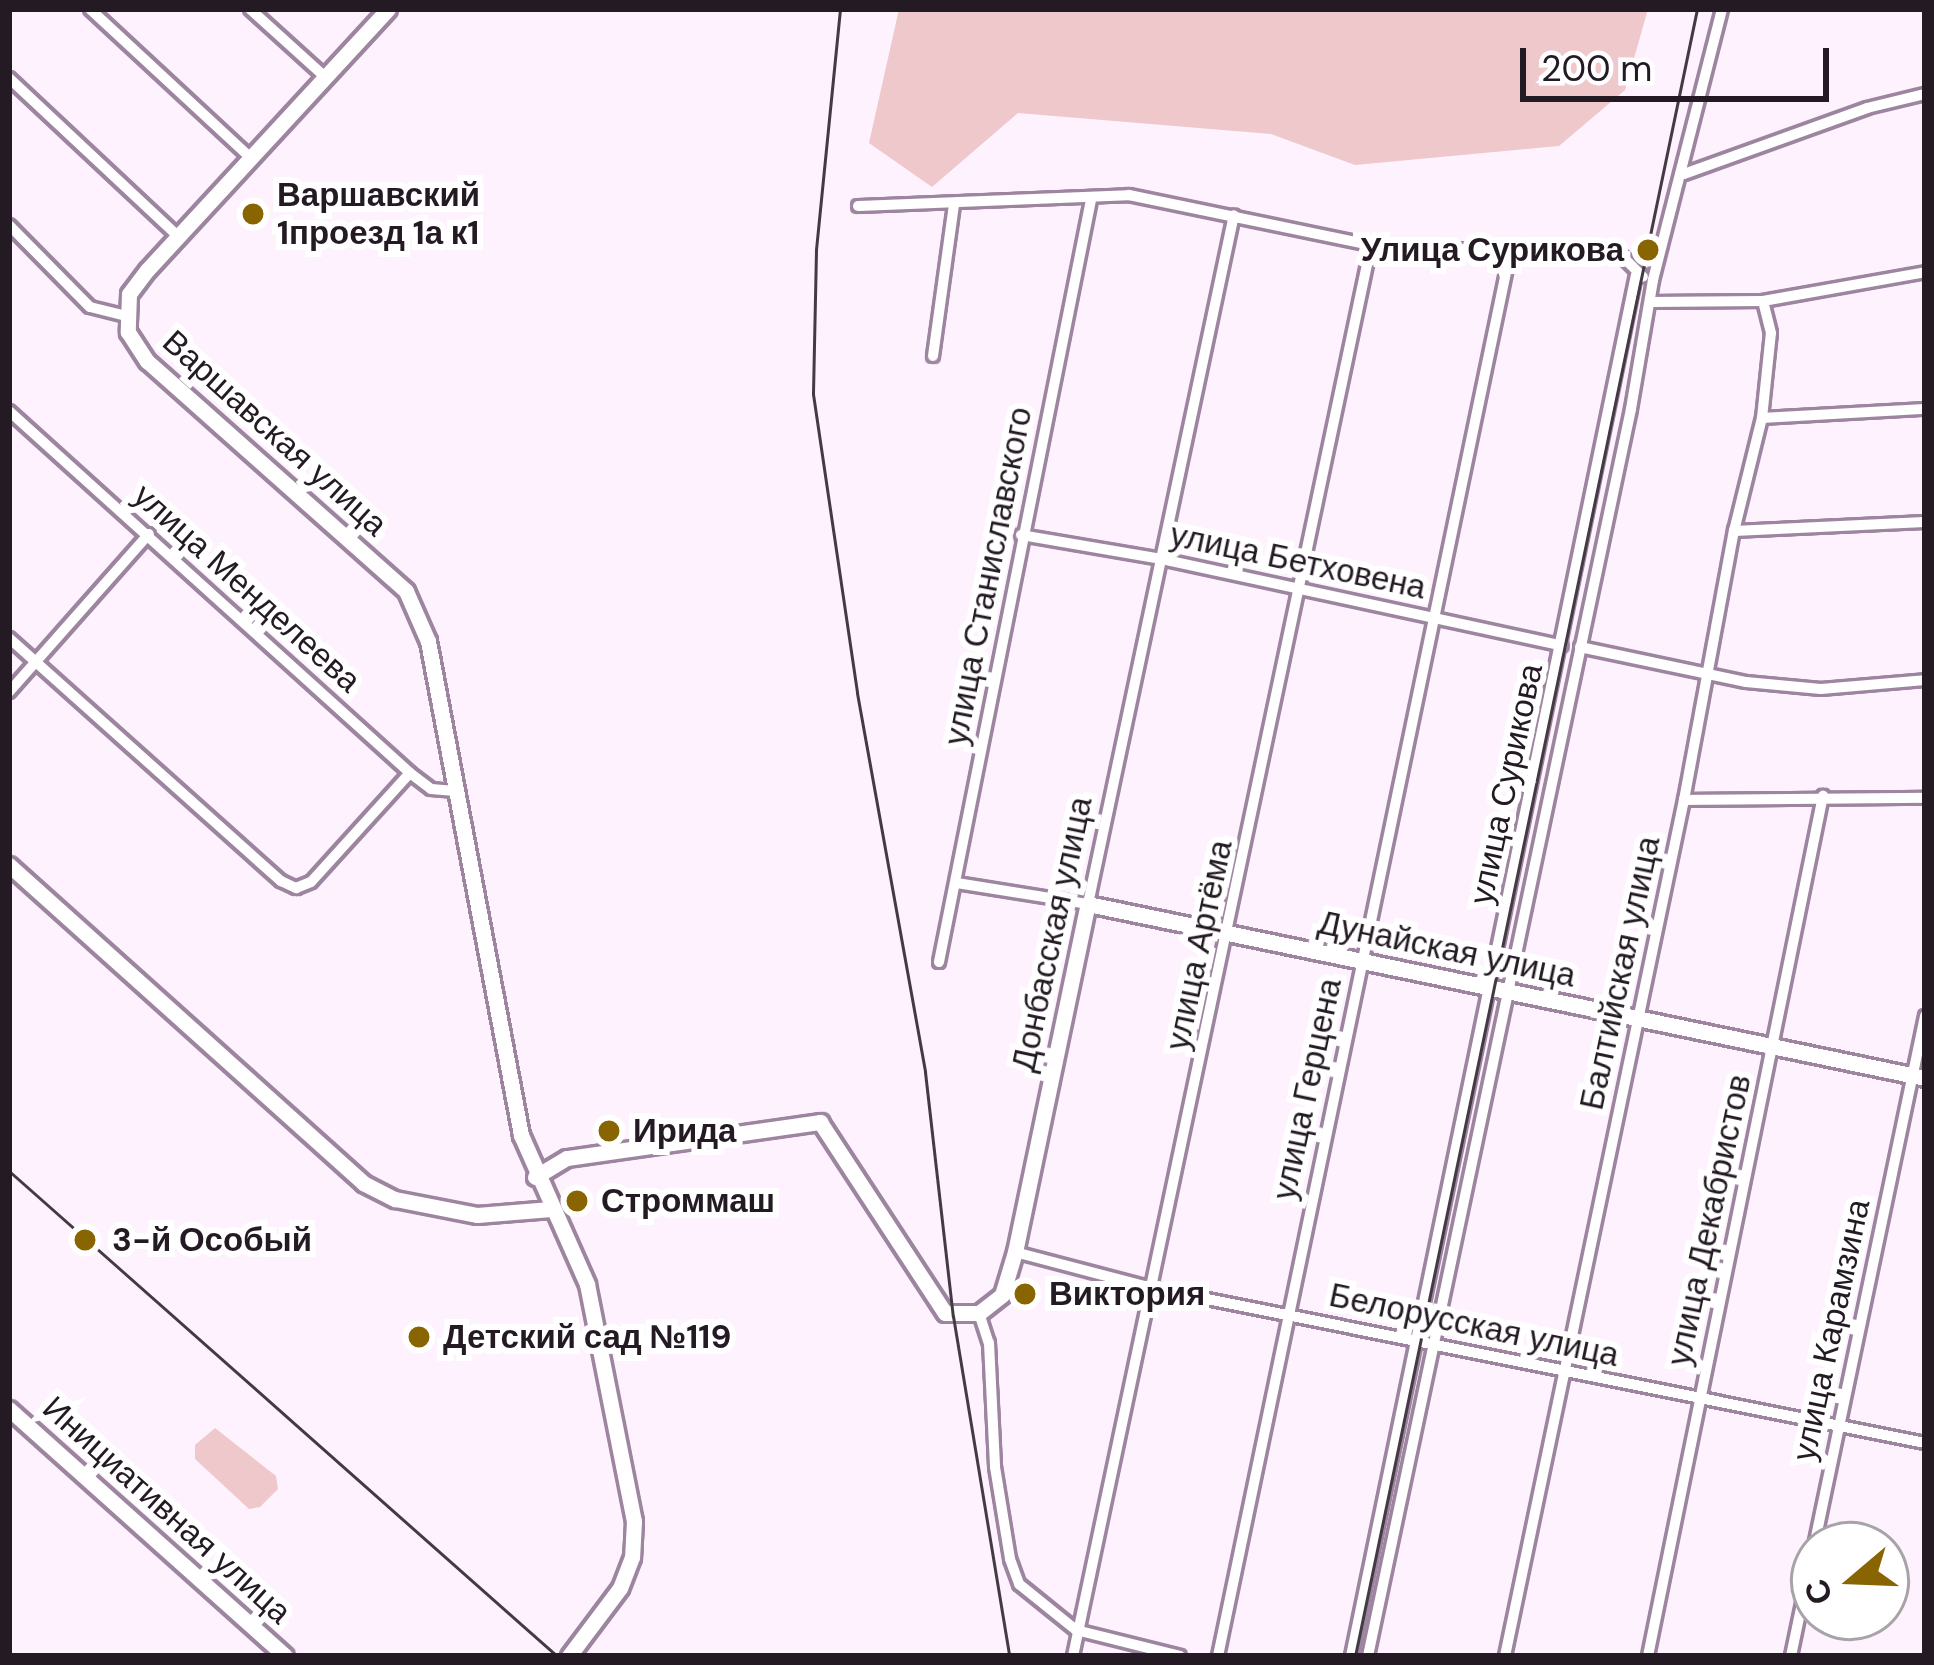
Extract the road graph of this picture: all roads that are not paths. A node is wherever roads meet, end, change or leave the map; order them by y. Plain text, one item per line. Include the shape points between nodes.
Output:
1 (90, 9) edge
2 (250, 9) edge
3 (388, 9) edge
4 (1722, 9) edge
5 (323, 75) junction
6 (9, 78) edge
7 (1925, 94) edge
8 (251, 158) junction
9 (1684, 174) junction
10 (1091, 200) junction
11 (954, 204) junction
12 (858, 206) dead end
13 (1234, 215) junction
14 (9, 226) edge
15 (178, 236) junction
16 (1372, 245) junction
17 (1510, 253) junction
18 (1925, 272) edge
19 (1636, 275) junction
20 (1653, 280) junction
21 (1763, 301) junction
22 (1650, 302) junction
23 (127, 316) junction
24 (933, 356) dead end
25 (1925, 410) edge
26 (9, 411) edge
27 (1762, 418) junction
28 (1925, 522) edge
29 (1734, 531) junction
30 (149, 534) junction
31 (1021, 535) junction
32 (1161, 559) junction
33 (1302, 590) junction
34 (1433, 618) junction
35 (9, 638) edge
36 (1562, 646) junction
37 (1580, 647) junction
38 (35, 661) junction
39 (1709, 678) junction
40 (1925, 680) edge
41 (9, 692) edge
42 (410, 773) junction
43 (455, 791) junction
44 (1823, 796) junction
45 (1925, 798) edge
46 (1684, 800) junction
47 (9, 866) edge
48 (957, 883) junction
49 (1088, 904) junction
50 (1229, 934) junction
51 (939, 962) dead end
52 (1361, 963) junction
53 (1499, 990) junction
54 (1925, 1016) edge
55 (1638, 1019) junction
56 (1774, 1047) junction
57 (1919, 1077) edge
58 (535, 1177) junction
59 (551, 1209) junction
60 (1015, 1252) junction
61 (1152, 1288) junction
62 (979, 1313) junction
63 (1286, 1314) junction
64 (1416, 1340) junction
65 (1431, 1344) junction
66 (1562, 1369) junction
67 (1697, 1399) junction
68 (9, 1409) edge
69 (1837, 1427) junction
70 (1925, 1443) edge
71 (1076, 1630) junction
72 (285, 1656) edge
73 (569, 1656) edge
74 (1073, 1656) edge
75 (1180, 1656) edge
76 (1218, 1656) edge
77 (1351, 1656) edge
78 (1367, 1656) edge
79 (1505, 1656) edge
80 (1648, 1656) edge
81 (1791, 1656) edge

1 - 8 street
2 - 5 street
3 - 5 main road
4 - 9 street, улица Сурикова
5 - 8 main road
6 - 15 street
7 - 9 street
8 - 15 main road
9 - 20 street, улица Сурикова
10 - 11 street
10 - 13 street via 1129,195
10 - 31 street, улица Станиславского
11 - 12 street
11 - 24 street
13 - 16 street
13 - 32 street, Донбасская улица
14 - 23 street, Варшавская улица via 90,307
15 - 23 main road via 129,294
16 - 17 street
16 - 33 street, улица Артёма
17 - 19 street via 1623,256
17 - 34 street, улица Герцена
18 - 21 street
19 - 20 street
19 - 36 street, улица Сурикова
20 - 22 street, улица Сурикова
21 - 22 street
21 - 27 street, Балтийская улица via 1771,333
22 - 37 street, улица Сурикова
23 - 43 main road, Варшавская улица via 147,362 406,591 428,641
25 - 27 street
26 - 30 street, улица Менделеева
27 - 29 street, Балтийская улица
28 - 29 street
29 - 39 street, Балтийская улица
30 - 38 street
30 - 42 street, улица Менделеева
31 - 32 street, улица Бетховена
31 - 48 street, улица Станиславского
32 - 33 street, улица Бетховена
32 - 49 street, Донбасская улица
33 - 34 street, улица Бетховена
33 - 50 street, улица Артёма
34 - 36 street, улица Бетховена
34 - 52 street, улица Герцена
35 - 38 street
36 - 53 street, улица Сурикова
37 - 39 street
37 - 53 street, улица Сурикова
38 - 41 street
38 - 42 street via 296,888 311,883
39 - 40 street via 1821,688
39 - 46 street, Балтийская улица
42 - 43 street, улица Менделеева via 431,789
43 - 58 main road
44 - 45 street
44 - 46 street
44 - 56 street, улица Декабристов
46 - 55 street, Балтийская улица
47 - 59 main road via 379,1191 477,1216
48 - 49 street, Дунайская улица
48 - 51 street, улица Станиславского
49 - 50 main road, Дунайская улица
49 - 60 main road, Донбасская улица
50 - 52 main road, Дунайская улица
50 - 61 street, улица Артёма
52 - 53 main road, Дунайская улица
52 - 63 street, улица Герцена
53 - 55 main road, Дунайская улица
53 - 64 street, улица Сурикова
53 - 65 street, улица Сурикова
54 - 57 street, улица Карамзина
55 - 56 main road, Дунайская улица
55 - 66 street, Балтийская улица
56 - 57 main road, Дунайская улица
56 - 67 street, улица Декабристов
57 - 69 street, улица Карамзина
58 - 59 main road
58 - 62 main road via 567,1158 820,1122 931,1297 945,1313
59 - 73 main road via 587,1284 634,1521 620,1588
60 - 61 street, Белорусская улица
60 - 62 main road, Донбасская улица via 1002,1294
61 - 63 street, Белорусская улица
61 - 71 street, улица Артёма
62 - 71 street via 989,1342 995,1467 1010,1559 1030,1596
63 - 64 street, Белорусская улица
63 - 76 street, улица Герцена
64 - 65 street, Белорусская улица
64 - 77 street, улица Сурикова
65 - 66 street, Белорусская улица
65 - 78 street, улица Сурикова
66 - 67 street, Белорусская улица
66 - 79 street, Балтийская улица
67 - 69 street, Белорусская улица
67 - 80 street, улица Декабристов
68 - 72 main road, Инициативная улица
69 - 70 street, Белорусская улица
69 - 81 street, улица Карамзина
71 - 74 street, улица Артёма
71 - 75 street

